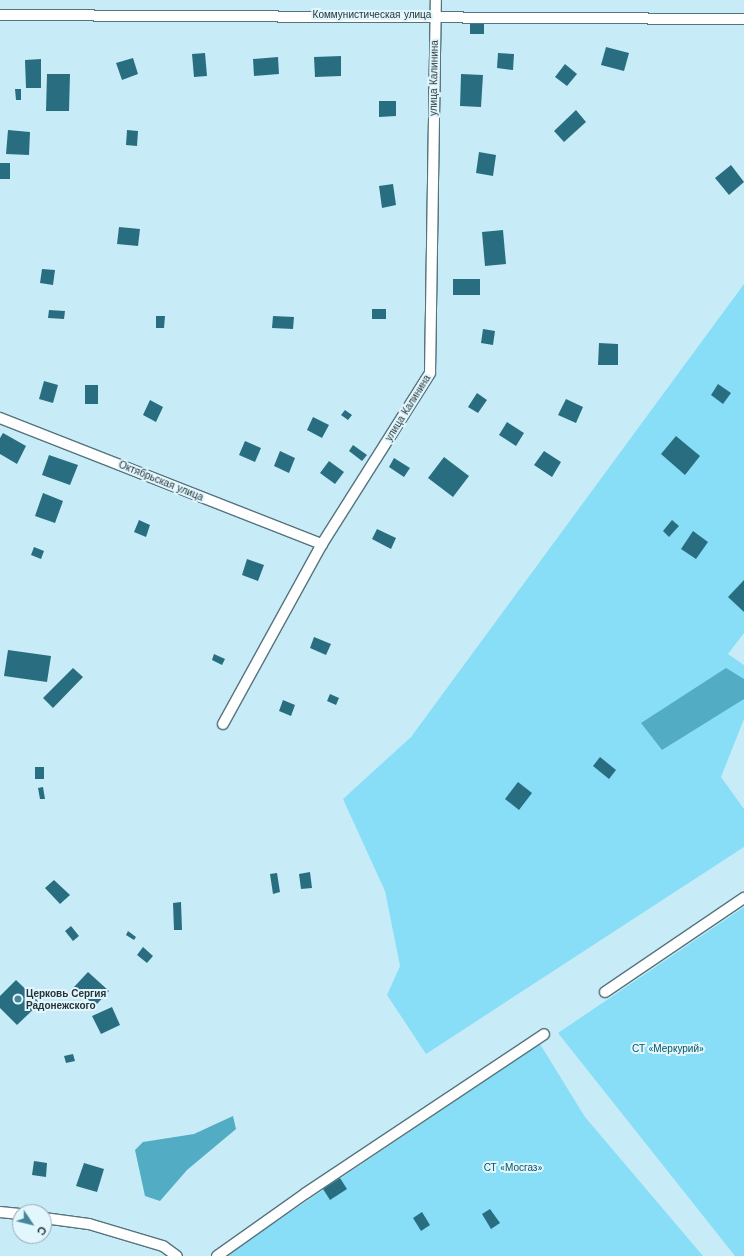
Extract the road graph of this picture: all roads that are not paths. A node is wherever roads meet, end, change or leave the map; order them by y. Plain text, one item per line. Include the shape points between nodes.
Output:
1 (436, 0) edge
2 (0, 15) edge
3 (435, 16) junction
4 (744, 19) edge
5 (0, 418) edge
6 (322, 544) junction
7 (223, 724) dead end
8 (744, 898) edge
9 (605, 992) dead end
10 (544, 1034) dead end
11 (0, 1212) edge
12 (12, 1213) edge
13 (52, 1219) edge
14 (177, 1256) edge
15 (217, 1256) edge

1 - 3 street, улица Калинина
2 - 3 street, Коммунистическая улица
3 - 4 street, Коммунистическая улица
3 - 6 street, улица Калинина via 430,373
5 - 6 street, Октябрьская улица
6 - 7 street, улица Калинина
8 - 9 street
10 - 15 street via 306,1193
11 - 12 street
13 - 14 street via 96,1226 162,1246

